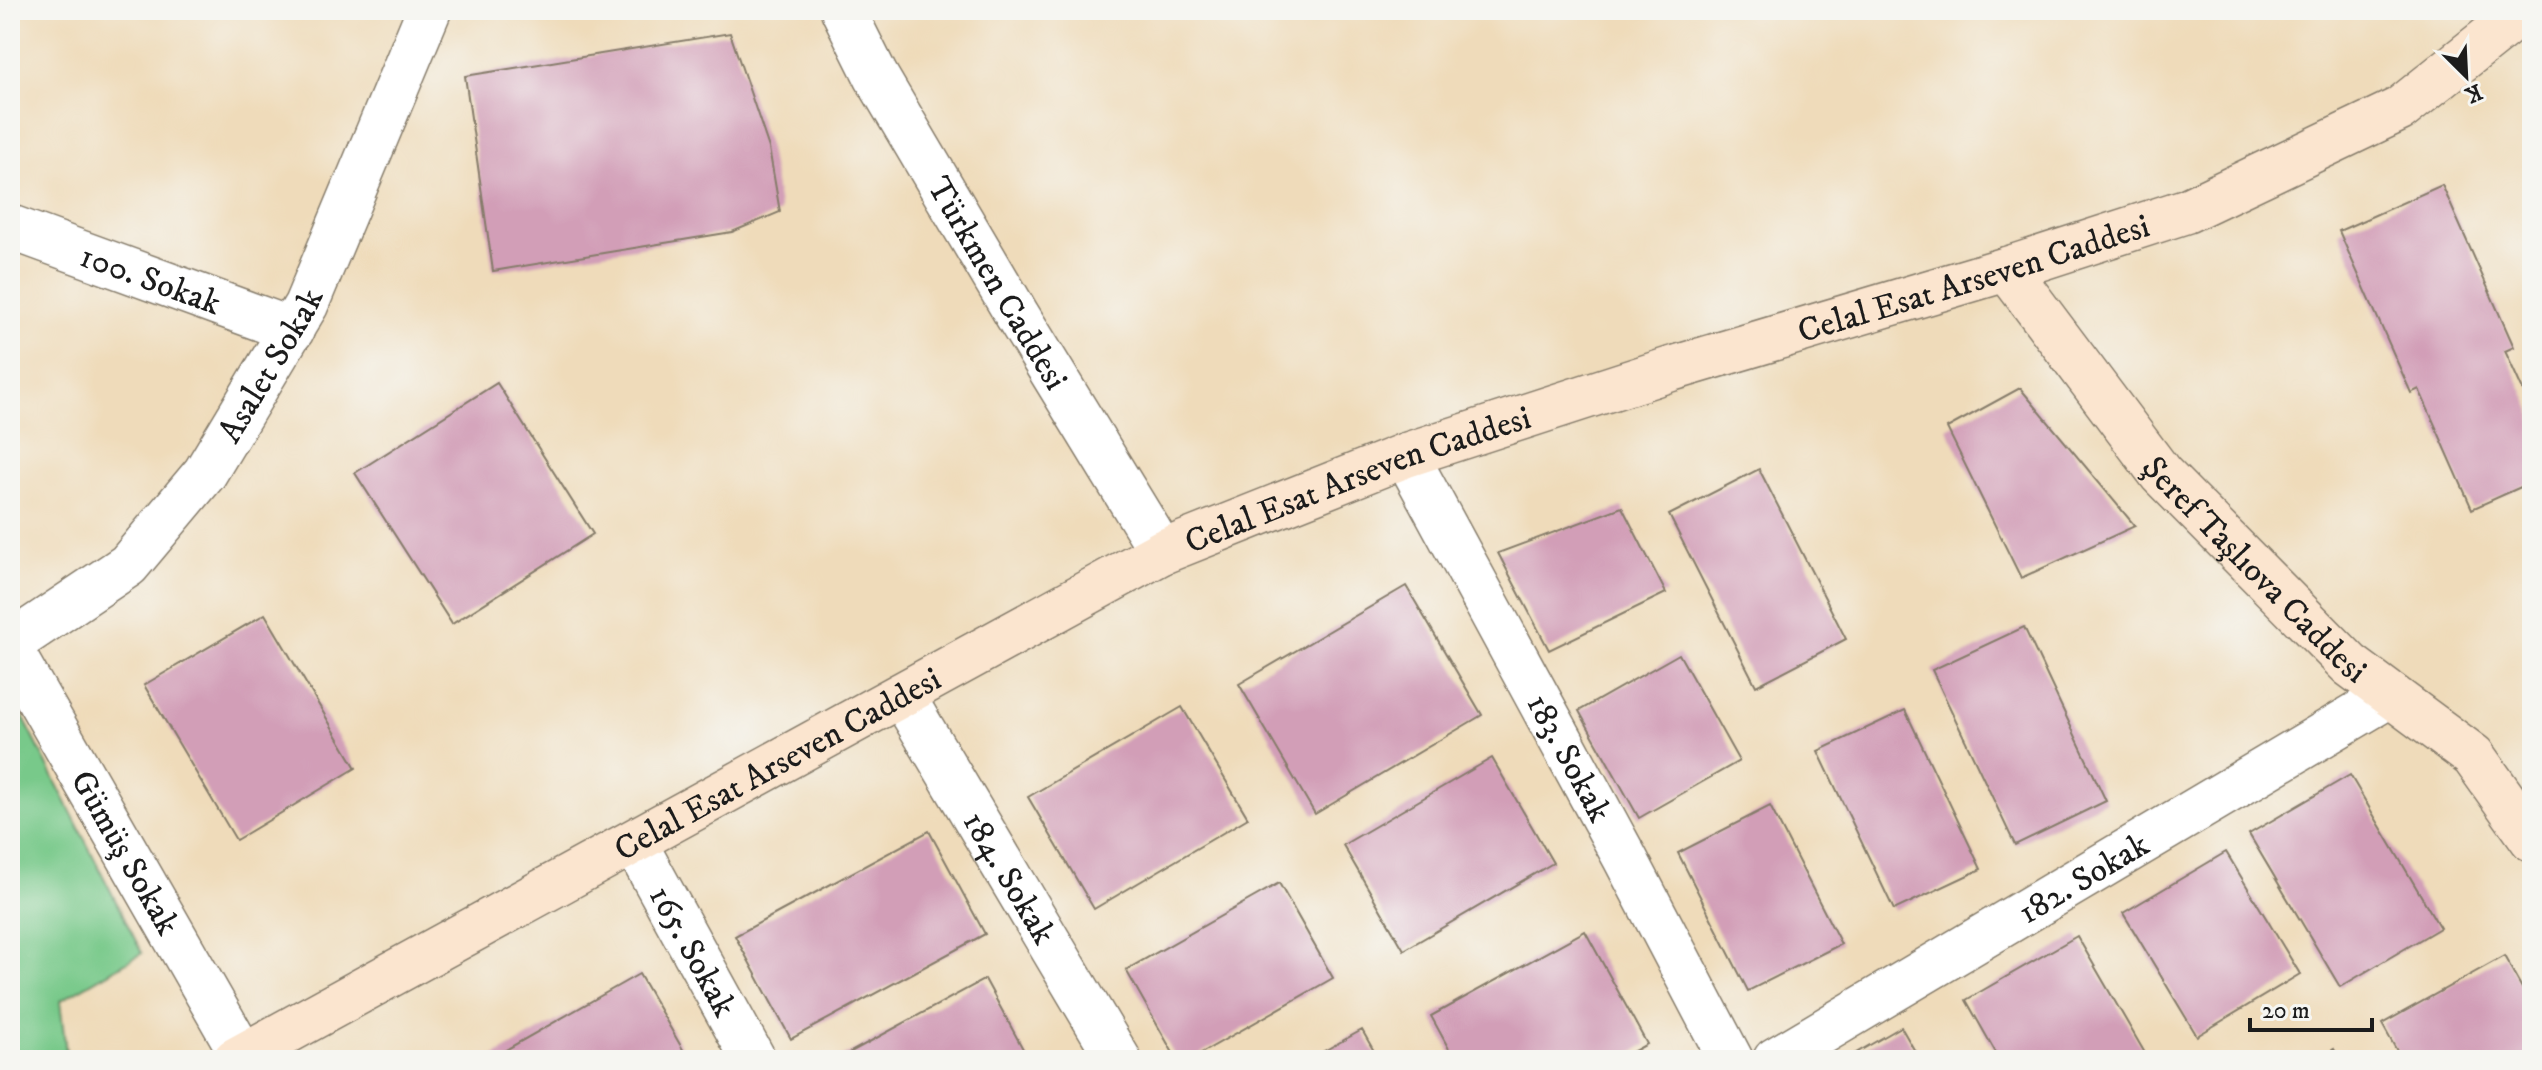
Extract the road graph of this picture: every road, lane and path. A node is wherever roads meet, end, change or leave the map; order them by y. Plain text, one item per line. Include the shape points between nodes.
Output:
1 (429, 10) edge
2 (843, 10) edge
3 (2524, 10) edge
4 (10, 227) edge
5 (2007, 269) junction
6 (292, 330) junction
7 (1406, 455) junction
8 (1162, 552) junction
9 (10, 646) edge
10 (902, 695) junction
11 (2390, 695) junction
12 (2532, 839) edge
13 (634, 842) junction
14 (239, 1058) edge
15 (754, 1060) edge
16 (1119, 1060) edge
17 (1731, 1060) edge
18 (1775, 1060) edge

1 - 6 street, Asalet Sokak
2 - 8 street, Türkmen Caddesi via 876,76
3 - 5 main road, Celal Esat Arseven Caddesi via 2400,109 2186,211
4 - 6 street, 100. Sokak
5 - 7 main road, Celal Esat Arseven Caddesi
5 - 11 main road, Şeref Taşlıova Caddesi via 2161,474 2350,665
6 - 9 street, Asalet Sokak via 205,473 128,565
7 - 8 main road, Celal Esat Arseven Caddesi
7 - 17 street, 183. Sokak
8 - 10 main road, Celal Esat Arseven Caddesi
9 - 14 street, Gümüş Sokak
10 - 13 main road, Celal Esat Arseven Caddesi
10 - 16 street, 184. Sokak
11 - 12 main road, Şeref Taşlıova Caddesi via 2473,756
11 - 18 street, 182. Sokak
13 - 14 main road, Celal Esat Arseven Caddesi
13 - 15 street, 165. Sokak

